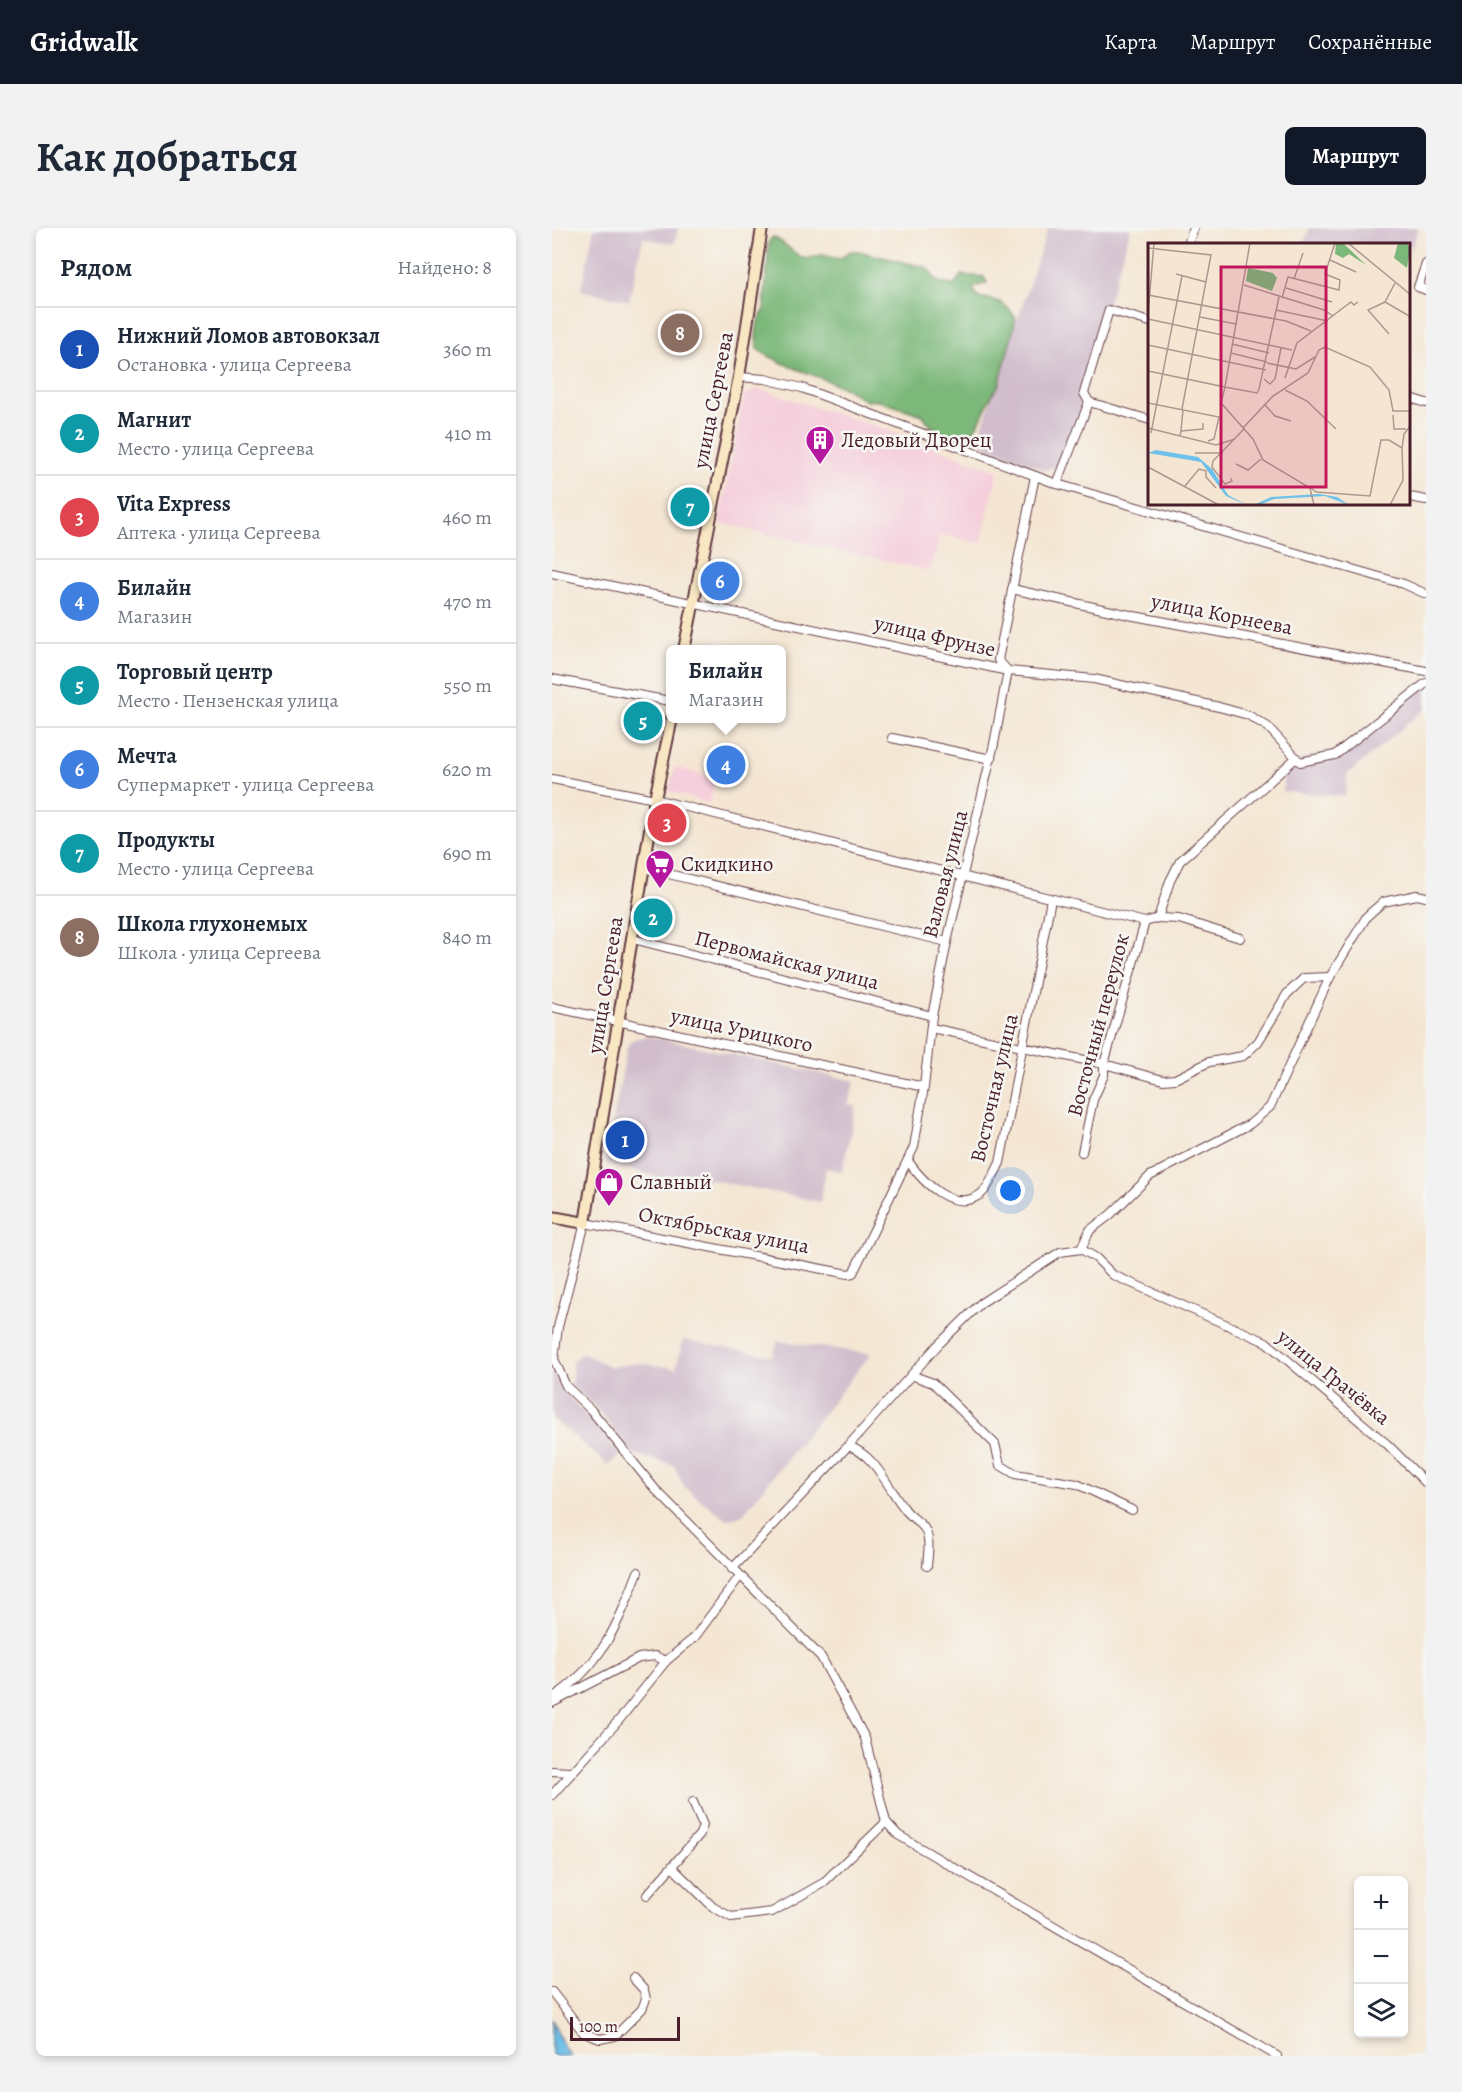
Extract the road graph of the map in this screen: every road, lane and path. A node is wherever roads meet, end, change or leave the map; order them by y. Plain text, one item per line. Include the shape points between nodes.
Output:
1 (762, 228) edge
2 (1194, 228) edge
3 (1188, 243) edge
4 (1426, 264) edge
5 (1426, 290) edge
6 (1148, 321) edge
7 (739, 377) junction
8 (1411, 398) edge
9 (1089, 402) junction
10 (1426, 403) edge
11 (1148, 419) edge
12 (1035, 476) junction
13 (1057, 484) junction
14 (1411, 497) edge
15 (1426, 500) edge
16 (552, 573) edge
17 (1012, 589) junction
18 (1426, 594) edge
19 (693, 601) junction
20 (685, 645) edge
21 (1008, 671) junction
22 (1426, 671) edge
23 (552, 679) edge
24 (1426, 683) edge
25 (666, 700) edge
26 (671, 723) edge
27 (892, 738) dead end
28 (1296, 758) junction
29 (991, 759) junction
30 (552, 779) edge
31 (655, 799) junction
32 (644, 868) junction
33 (963, 877) junction
34 (1426, 897) edge
35 (1051, 899) junction
36 (1158, 918) junction
37 (1145, 922) junction
38 (1240, 938) dead end
39 (633, 939) junction
40 (947, 942) junction
41 (1330, 977) junction
42 (552, 1007) edge
43 (932, 1016) junction
44 (619, 1023) junction
45 (931, 1028) junction
46 (1023, 1047) junction
47 (1104, 1064) junction
48 (924, 1087) junction
49 (1082, 1152) dead end
50 (908, 1161) junction
51 (552, 1216) edge
52 (585, 1223) junction
53 (1081, 1250) junction
54 (853, 1273) joint
55 (911, 1375) junction
56 (848, 1446) junction
57 (1426, 1483) edge
58 (1132, 1510) dead end
59 (927, 1566) dead end
60 (732, 1569) junction
61 (638, 1572) dead end
62 (740, 1576) junction
63 (666, 1661) junction
64 (552, 1698) edge
65 (552, 1703) edge
66 (552, 1771) edge
67 (570, 1772) junction
68 (552, 1795) edge
69 (693, 1802) dead end
70 (886, 1822) junction
71 (673, 1868) junction
72 (647, 1895) dead end
73 (633, 1978) dead end
74 (552, 1992) edge
75 (1270, 2053) edge
76 (1277, 2056) edge
77 (1282, 2056) edge

1 - 7 main road, улица Сергеева
2 - 3 street
4 - 5 street via 1418,287
6 - 9 street via 1109,310 1084,393
7 - 12 street via 802,388
7 - 19 main road, улица Сергеева
8 - 10 street
9 - 11 street
9 - 13 street
12 - 13 street
12 - 17 street, Валовая улица
13 - 18 street via 1404,584
14 - 15 street
16 - 19 street, улица Фрунзе
17 - 21 street, Валовая улица via 998,660
17 - 22 street, улица Корнеева
19 - 20 main road, улица Сергеева
19 - 21 street, улица Фрунзе
21 - 28 street, улица Фрунзе via 1094,679 1248,715 1268,727
21 - 29 street, Валовая улица
23 - 25 street
24 - 28 street via 1335,755 1300,762
26 - 31 main road, улица Сергеева
27 - 29 street
28 - 36 street, Восточный переулок via 1180,861
29 - 33 street, Валовая улица
30 - 31 street
31 - 32 main road, улица Сергеева
31 - 33 street
32 - 39 main road, улица Сергеева
32 - 40 street
33 - 35 street
33 - 40 street, Валовая улица
34 - 41 street via 1417,895 1383,902 1367,916
35 - 37 street
35 - 46 street, Восточная улица
36 - 37 street, Восточный переулок
36 - 38 street via 1179,919
37 - 47 street, Восточный переулок
39 - 43 street, Первомайская улица
39 - 44 main road, улица Сергеева
40 - 43 street, Валовая улица
41 - 47 street via 1304,978 1287,994 1257,1042 1243,1056 1209,1062 1175,1079 1163,1080
41 - 53 street via 1270,1107 1250,1124 1150,1176 1090,1230
42 - 44 street, улица Урицкого
43 - 45 street, Валовая улица
44 - 48 street, улица Урицкого
44 - 52 main road, улица Сергеева
45 - 46 street
45 - 48 street, Валовая улица
46 - 47 street
46 - 50 street, Восточная улица via 1000,1163 983,1193 972,1199 943,1196
47 - 49 street, Восточный переулок
48 - 50 street, Валовая улица
50 - 54 street, Валовая улица
51 - 52 main road, Октябрьская улица
52 - 54 street, Октябрьская улица
52 - 60 street via 558,1327 554,1359 566,1386 591,1410 655,1489
53 - 55 street via 1060,1252 981,1303
53 - 57 street, улица Грачёвка via 1113,1275 1266,1342 1388,1444
55 - 56 street
55 - 58 street via 933,1383 994,1444 1000,1465 1015,1473 1077,1484
56 - 59 street via 861,1450 904,1509 925,1529 929,1546
56 - 60 street
60 - 62 street
61 - 64 street via 619,1620 599,1654 575,1683
62 - 63 street via 694,1638
62 - 70 street via 821,1657 865,1738
63 - 65 street via 655,1656 639,1658
63 - 67 street via 620,1719
66 - 67 street
67 - 68 street
69 - 71 street via 703,1825
70 - 71 street via 823,1883 772,1912 731,1917 713,1907
70 - 75 street via 898,1835
71 - 72 street
73 - 74 street via 644,1990 642,2009 615,2036 600,2039 584,2033
75 - 76 street
75 - 77 street

